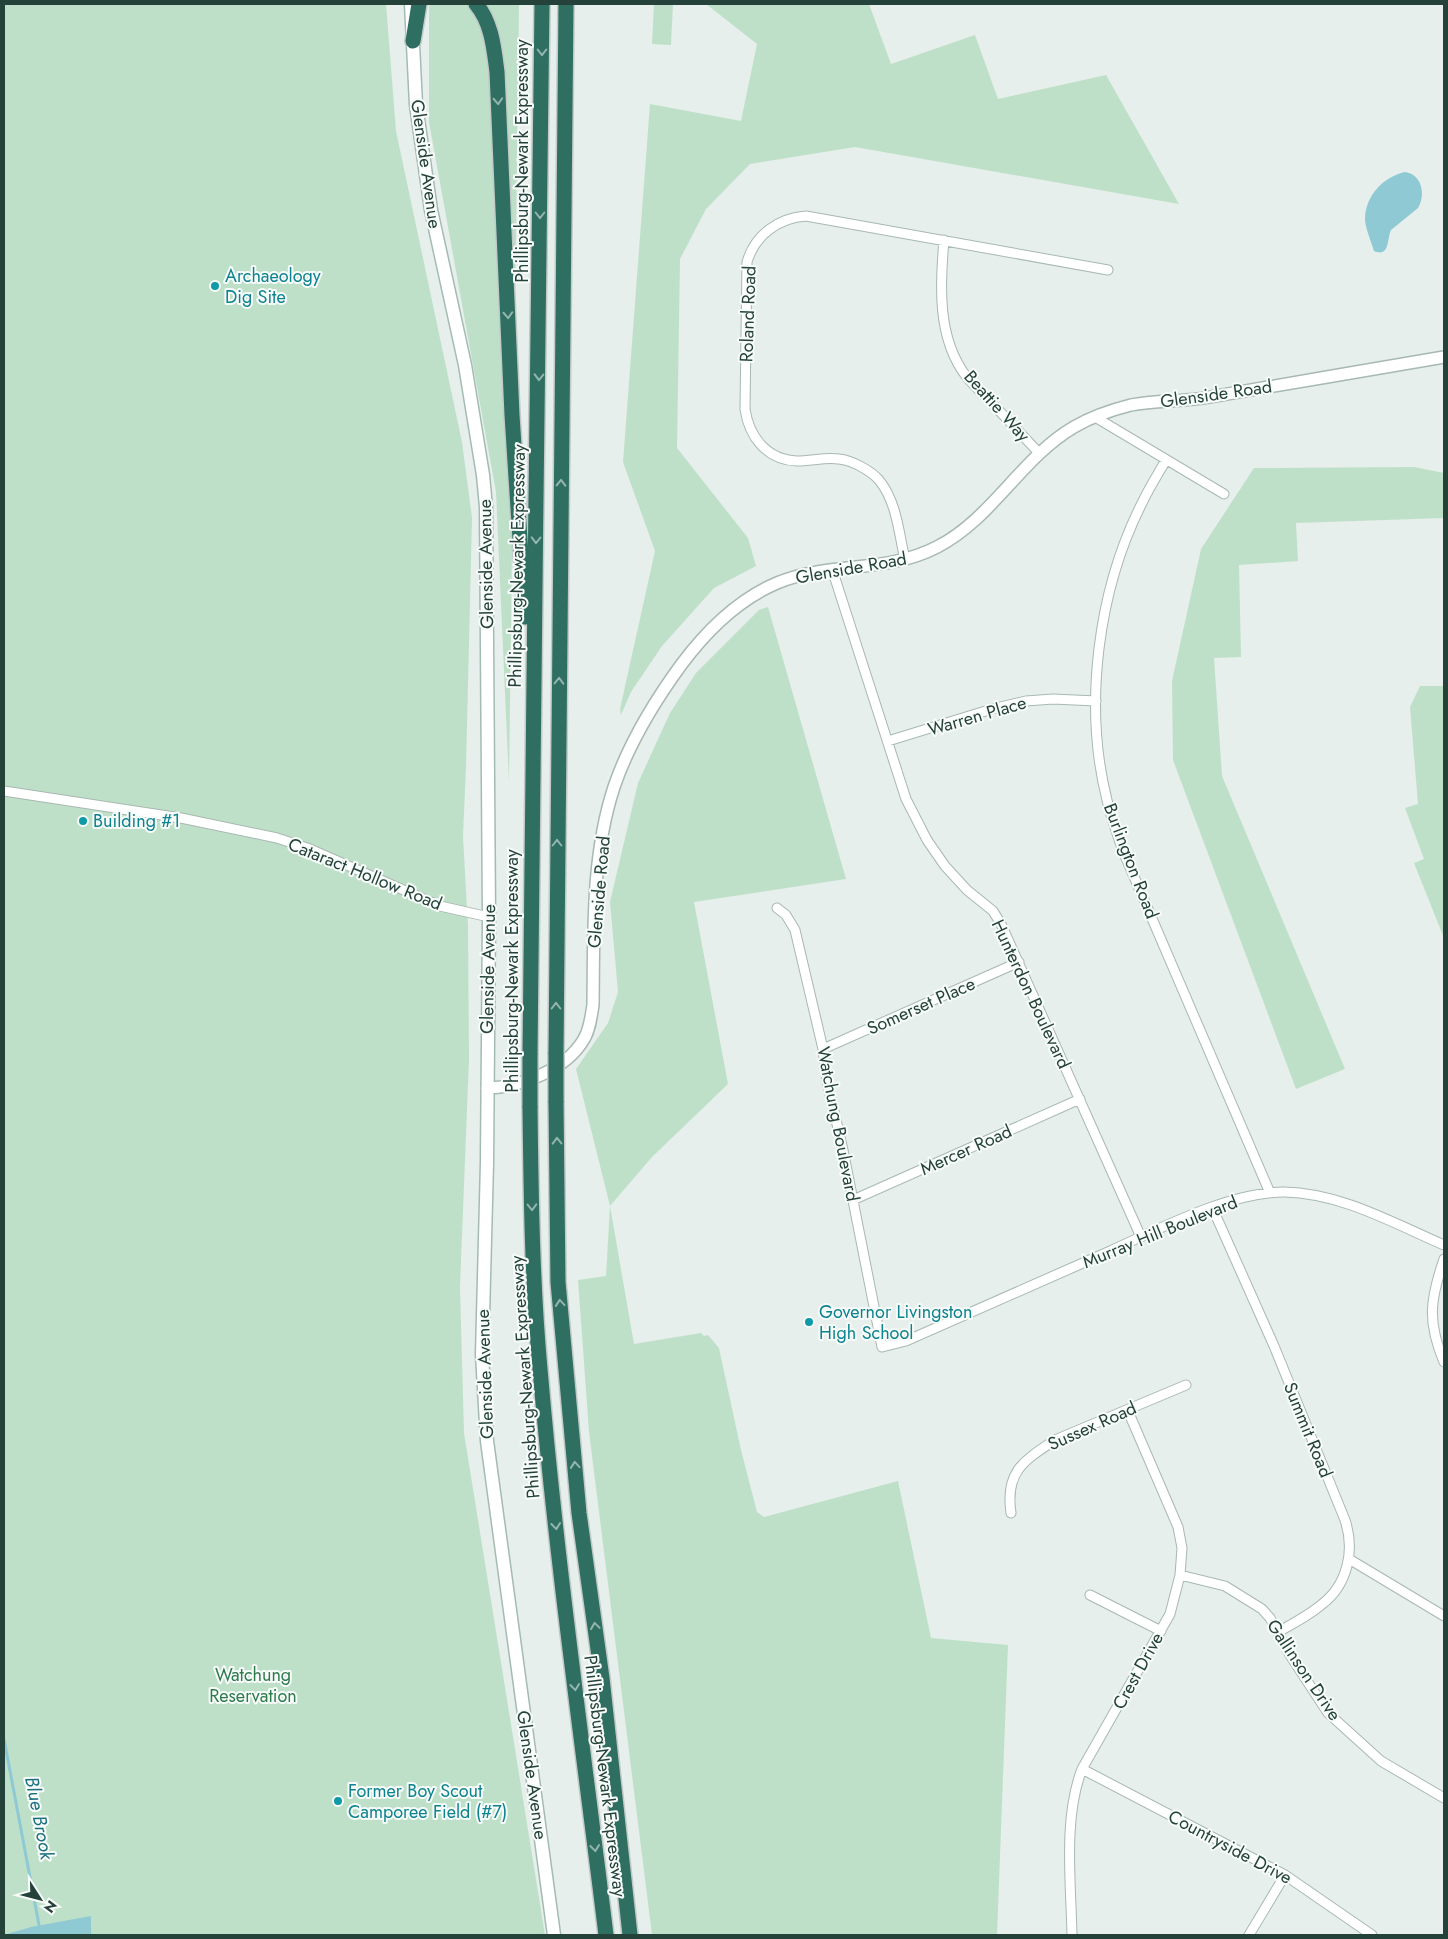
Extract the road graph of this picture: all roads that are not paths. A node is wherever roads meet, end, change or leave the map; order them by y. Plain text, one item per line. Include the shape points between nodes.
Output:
1 (411, 4) edge
2 (419, 4) edge
3 (476, 4) edge
4 (542, 4) edge
5 (566, 4) edge
6 (413, 41) junction
7 (944, 240) junction
8 (1108, 270) dead end
9 (1444, 357) edge
10 (1095, 417) junction
11 (1040, 454) junction
12 (1166, 460) junction
13 (1224, 494) dead end
14 (905, 560) junction
15 (832, 569) junction
16 (1096, 701) junction
17 (532, 722) junction
18 (888, 741) junction
19 (4, 791) edge
20 (777, 908) dead end
21 (489, 916) junction
22 (1018, 962) junction
23 (823, 1049) junction
24 (487, 1088) junction
25 (1080, 1099) junction
26 (1270, 1193) junction
27 (853, 1200) junction
28 (1212, 1207) junction
29 (1141, 1237) junction
30 (1444, 1245) edge
31 (1444, 1259) edge
32 (882, 1347) joint
33 (1444, 1362) edge
34 (1186, 1385) dead end
35 (1128, 1411) junction
36 (1011, 1513) dead end
37 (1348, 1559) junction
38 (1180, 1576) junction
39 (1090, 1595) dead end
40 (1444, 1616) edge
41 (1161, 1630) junction
42 (1278, 1632) junction
43 (1082, 1769) junction
44 (1444, 1798) edge
45 (1285, 1875) junction
46 (554, 1935) edge
47 (606, 1935) edge
48 (630, 1935) edge
49 (1072, 1935) edge
50 (1249, 1935) edge
51 (1372, 1935) edge

1 - 6 main road, Glenside Avenue
2 - 6 highway
3 -> 17 highway via 488,26 497,72 512,415
4 -> 17 highway, Phillipsburg-Newark Expressway
48 -> 5 highway, Phillipsburg-Newark Expressway, bridge via 602,1678 579,1513 558,1282 556,1054
6 - 21 main road, Glenside Avenue via 416,105 431,210 465,365 486,507
7 - 8 street, Roland Road
7 - 11 street, Beattie Way via 940,280 942,313 957,359 966,376
7 - 14 street, Roland Road via 800,216 776,224 766,232 747,262 746,409 751,431 760,445 779,457 796,461 839,458 875,476 892,501
9 - 10 street, Glenside Road via 1205,398 1132,405
10 - 11 street, Glenside Road via 1074,428
10 - 12 street
11 - 14 street, Glenside Road via 963,532 926,553
12 - 13 street
12 - 16 street, Burlington Road via 1141,504 1115,572 1102,626
14 - 15 street, Glenside Road
15 - 18 street, Hunterdon Boulevard
15 - 24 street, Glenside Road via 776,583 725,614 667,683 626,757 605,824 595,900 593,1005 584,1038 574,1052 536,1078 501,1088
16 - 18 street, Warren Place via 1026,700
16 - 26 street, Burlington Road via 1099,754 1107,799 1123,851
17 -> 47 highway, Phillipsburg-Newark Expressway, bridge via 530,1106 540,1377
18 - 22 street, Hunterdon Boulevard via 906,799 927,840 944,866 992,912
19 - 21 street, Cataract Hollow Road via 181,818 277,838 310,849 440,906
20 - 23 street, Watchung Boulevard via 786,915 795,930
21 - 24 main road, Glenside Avenue
22 - 23 street, Somerset Place
22 - 25 street, Hunterdon Boulevard
23 - 27 street, Watchung Boulevard
24 - 46 main road, Glenside Avenue via 482,1354 486,1441
25 - 27 street, Mercer Road
25 - 29 street, Hunterdon Boulevard
26 - 28 street, Murray Hill Boulevard
26 - 30 street, Murray Hill Boulevard via 1315,1195 1341,1201
27 - 32 street, Watchung Boulevard
28 - 29 street, Murray Hill Boulevard
28 - 37 street, Summit Road via 1274,1346 1345,1520 1349,1535
29 - 32 street, Murray Hill Boulevard via 906,1342
31 - 33 street via 1431,1314 1435,1340
34 - 35 street, Sussex Road
35 - 36 street, Sussex Road via 1055,1440 1035,1453 1022,1465 1010,1486
35 - 38 street, Crest Drive via 1178,1527 1182,1548
37 - 40 street
37 - 42 street, Summit Road via 1341,1581 1327,1600
38 - 41 street, Crest Drive via 1175,1600
38 - 42 street, Gallinson Drive via 1225,1586 1248,1598 1262,1608
39 - 41 street
41 - 43 street, Crest Drive
42 - 44 street, Gallinson Drive via 1328,1713 1341,1726 1381,1761
43 - 45 street, Countryside Drive
43 - 49 street, Crest Drive via 1071,1811
45 - 50 street
45 - 51 street, Countryside Drive

